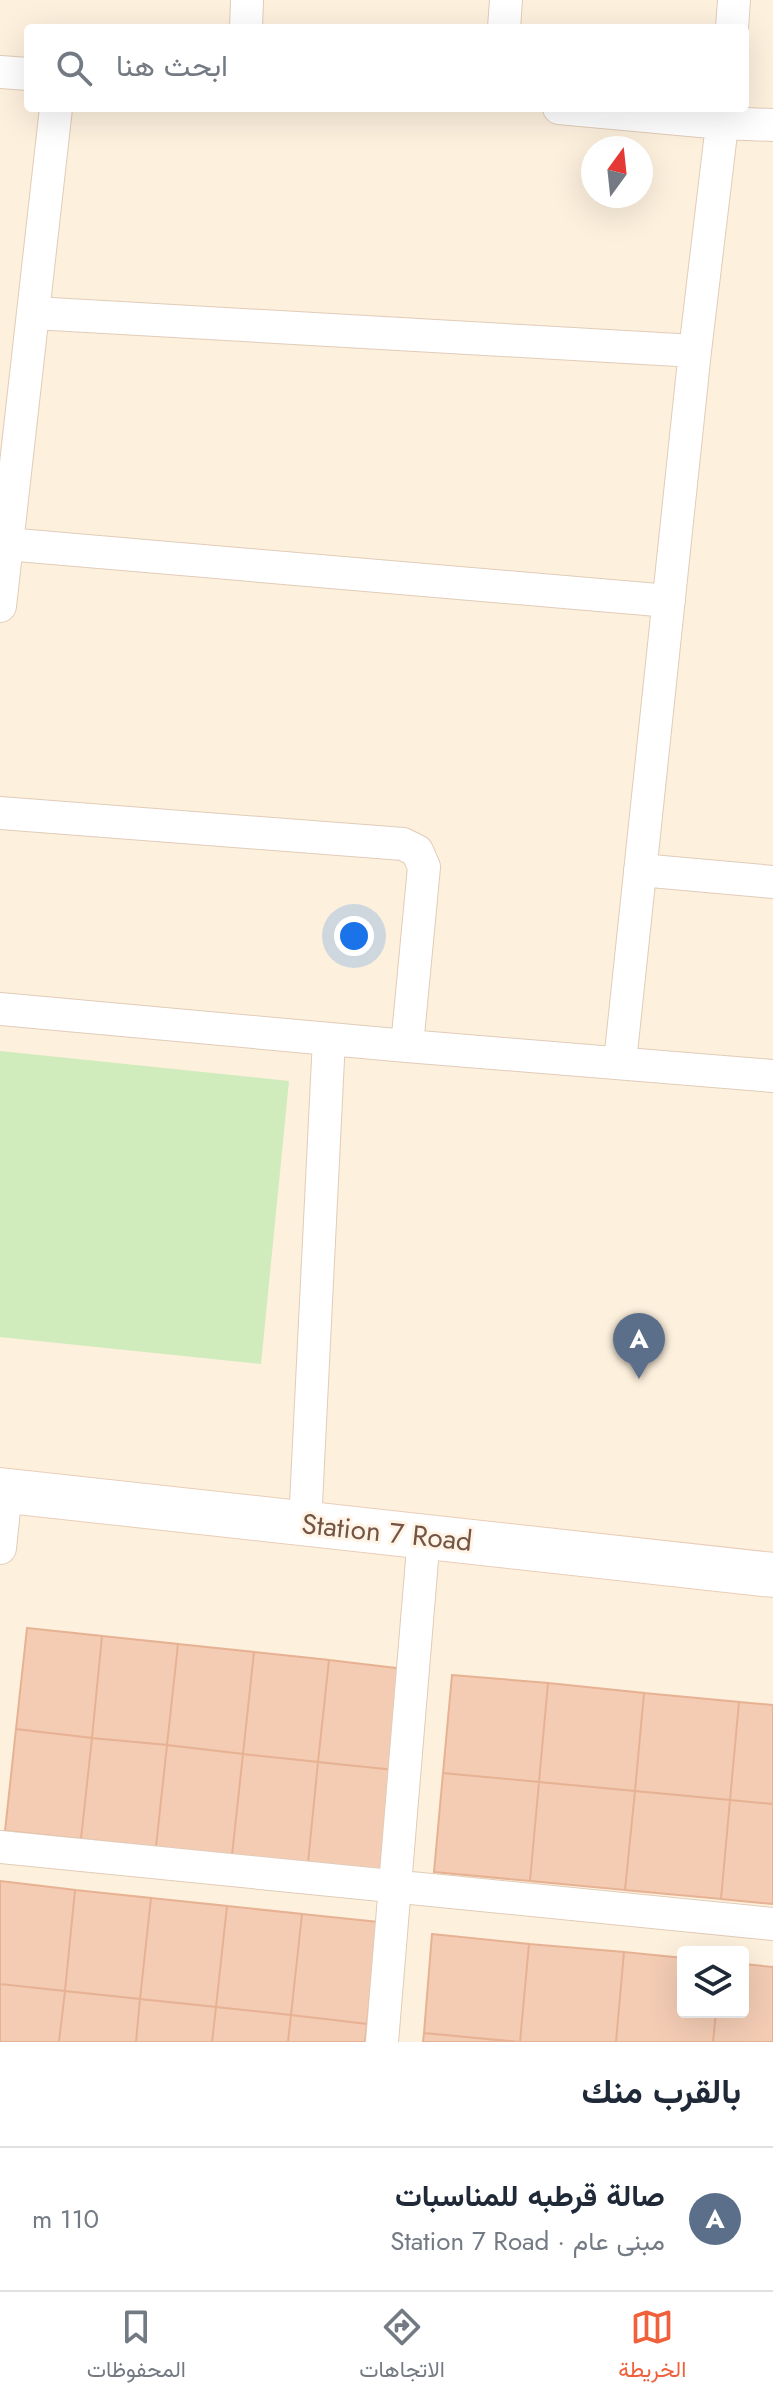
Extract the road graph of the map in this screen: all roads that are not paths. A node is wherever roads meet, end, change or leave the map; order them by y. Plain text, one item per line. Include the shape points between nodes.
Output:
1 (247, 0) edge
2 (506, 0) edge
3 (734, 0) edge
4 (246, 24) edge
5 (504, 24) edge
6 (732, 24) edge
7 (0, 72) edge
8 (24, 74) edge
9 (56, 112) edge
10 (653, 112) edge
11 (723, 115) edge
12 (773, 125) edge
13 (34, 313) junction
14 (695, 351) junction
15 (6, 544) junction
16 (669, 601) junction
17 (0, 606) edge
18 (0, 813) edge
19 (640, 870) junction
20 (773, 882) edge
21 (0, 1009) edge
22 (329, 1039) junction
23 (407, 1046) junction
24 (620, 1062) junction
25 (773, 1076) edge
26 (3, 1491) edge
27 (305, 1524) junction
28 (424, 1536) junction
29 (0, 1548) edge
30 (773, 1575) edge
31 (0, 1847) edge
32 (395, 1885) junction
33 (773, 1924) edge
34 (382, 2042) edge

1 - 4 street
2 - 5 street
3 - 6 street
7 - 8 street
9 - 13 street
10 - 11 street
11 - 12 street
11 - 14 street
13 - 14 street
13 - 15 street
14 - 16 street
15 - 16 street
15 - 17 street
16 - 19 street
18 - 23 street via 403,844 417,851 424,867
19 - 20 street
19 - 24 street
21 - 22 street
22 - 23 street
22 - 27 street
23 - 24 street
24 - 25 street
26 - 27 street, Station 7 Road
26 - 29 street
27 - 28 street, Station 7 Road
28 - 30 street, Station 7 Road
28 - 32 street
31 - 32 street
32 - 33 street
32 - 34 street

